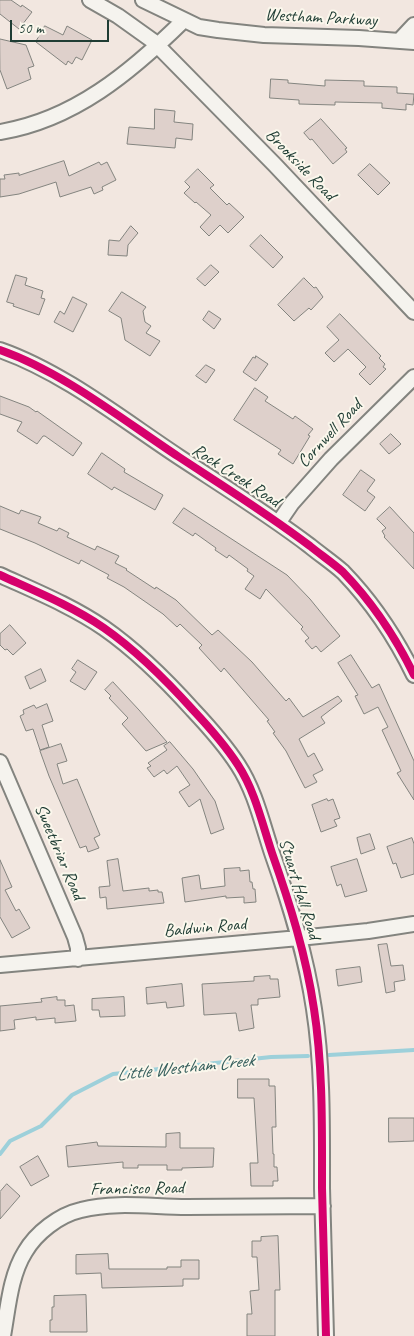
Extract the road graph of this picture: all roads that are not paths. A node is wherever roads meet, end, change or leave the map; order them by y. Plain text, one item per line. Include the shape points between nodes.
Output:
1 (90, 0) edge
2 (143, 0) edge
3 (183, 21) junction
4 (414, 26) edge
5 (399, 41) junction
6 (414, 42) edge
7 (158, 46) junction
8 (0, 132) edge
9 (414, 312) edge
10 (0, 350) edge
11 (414, 377) edge
12 (278, 522) junction
13 (0, 575) edge
14 (414, 675) edge
15 (0, 762) edge
16 (414, 924) edge
17 (300, 938) junction
18 (78, 959) junction
19 (0, 965) edge
20 (323, 1206) junction
21 (3, 1336) edge
22 (326, 1336) edge

1 - 7 street
2 - 3 street, Westham Parkway
3 - 5 street, Westham Parkway via 199,27 264,35
3 - 7 street
4 - 5 street
5 - 6 street, Westham Parkway
7 - 8 street via 84,102 47,120
7 - 9 street, Brookside Road
10 - 12 street, Rock Creek Road via 50,372
11 - 12 street, Cornwell Road via 332,459
12 - 14 street, Rock Creek Road via 342,571 384,623
13 - 17 street, Stuart Hall Road via 103,628 142,657 221,740 250,786
15 - 18 street, Sweetbriar Road via 75,937
16 - 17 street, Baldwin Road
17 - 18 street, Baldwin Road
17 - 20 street, Stuart Hall Road via 318,1039
18 - 19 street, Baldwin Road
20 - 21 street, Francisco Road via 118,1205 71,1213 44,1230 24,1253 11,1292
20 - 22 street, Stuart Hall Road

